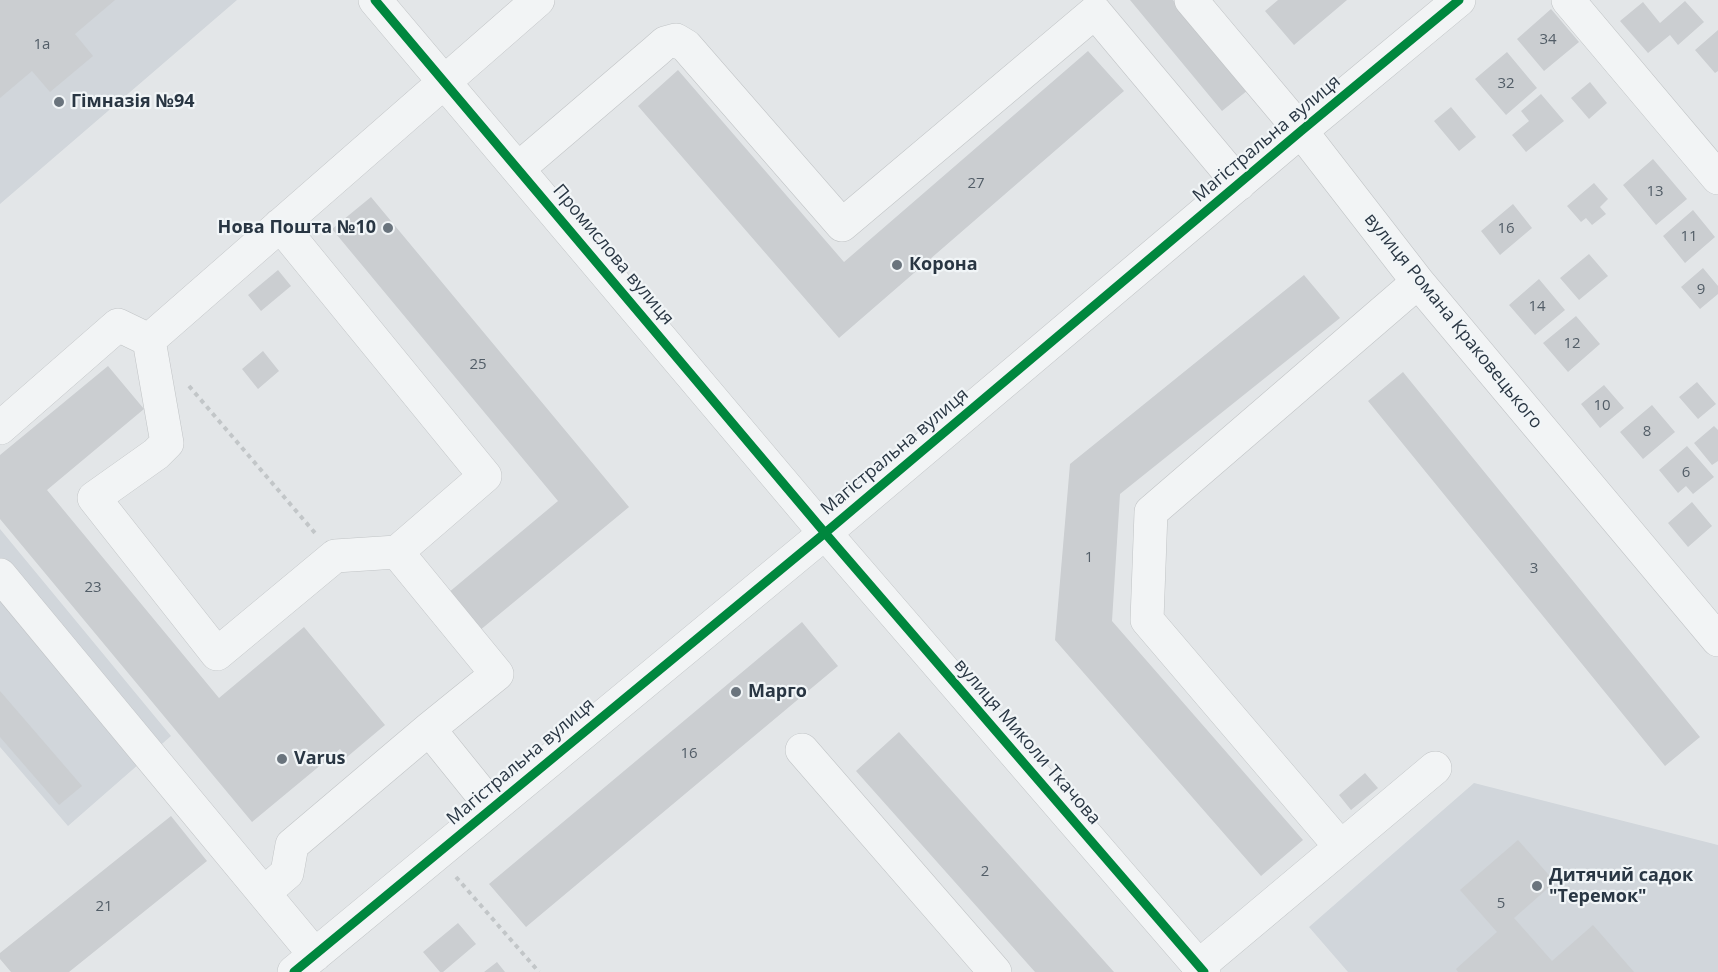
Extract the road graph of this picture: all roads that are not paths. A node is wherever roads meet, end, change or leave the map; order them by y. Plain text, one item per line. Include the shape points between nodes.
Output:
1 (375, 0) edge
2 (538, 0) edge
3 (1191, 0) edge
4 (1459, 0) edge
5 (1568, 0) edge
6 (1090, 6) edge
7 (444, 83) junction
8 (1301, 131) junction
9 (519, 168) junction
10 (1718, 178) edge
11 (1239, 184) junction
12 (280, 225) junction
13 (1418, 282) junction
14 (149, 340) junction
15 (0, 428) edge
16 (825, 533) junction
17 (397, 552) junction
18 (0, 575) edge
19 (1718, 640) edge
20 (429, 729) junction
21 (802, 750) dead end
22 (1435, 768) dead end
23 (492, 807) junction
24 (1340, 846) junction
25 (264, 893) junction
26 (305, 964) edge
27 (1202, 969) edge
28 (995, 972) edge

1 - 7 street, Промислова вулиця
2 - 7 street
3 - 8 street, вулиця Романа Краковецького
4 - 8 street, Магістральна вулиця
5 - 10 street
6 - 9 street via 842,225 686,46 676,40 665,43
6 - 11 street
7 - 9 street, Промислова вулиця
7 - 12 street
8 - 11 street, Магістральна вулиця
8 - 13 street, вулиця Романа Краковецького
9 - 16 street, Промислова вулиця
11 - 16 street, Магістральна вулиця
12 - 14 street
12 - 17 street via 485,476
13 - 19 street, вулиця Романа Краковецького
13 - 24 street via 1151,512 1147,620
14 - 15 street via 118,325
14 - 17 street via 167,443 94,498 218,654 335,556
16 - 23 street, Магістральна вулиця
16 - 27 street, вулиця Миколи Ткачова
17 - 20 street via 497,674
18 - 25 street
20 - 23 street
20 - 25 street via 292,845 287,873
21 - 28 street
22 - 24 street
23 - 26 street, Магістральна вулиця
24 - 27 street
25 - 26 street

